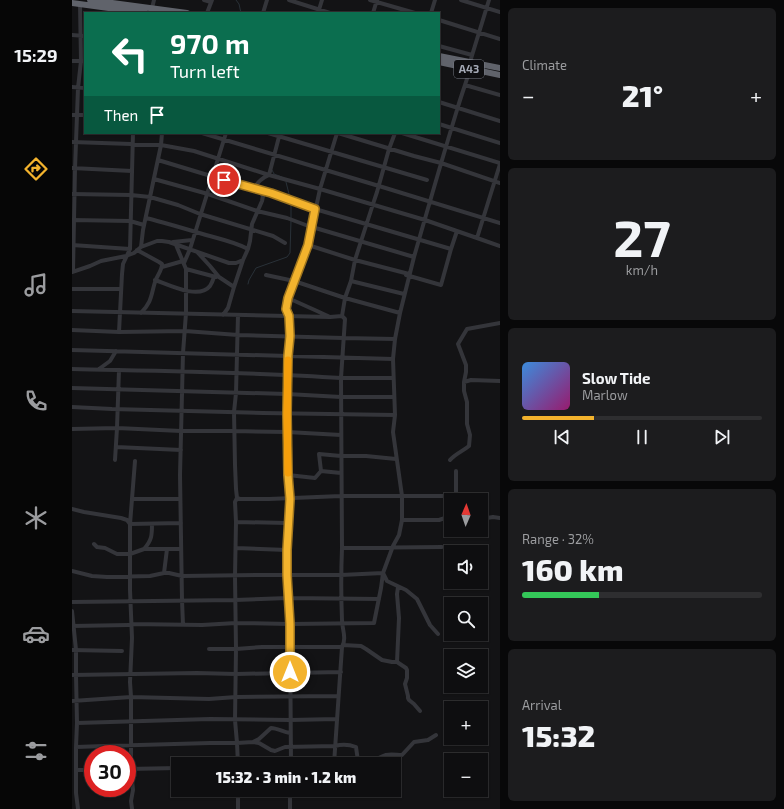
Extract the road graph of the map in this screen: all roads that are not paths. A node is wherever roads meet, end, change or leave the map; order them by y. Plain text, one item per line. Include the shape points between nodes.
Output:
1 (90, 0) edge
2 (154, 0) edge
3 (204, 0) edge
4 (267, 0) edge
5 (289, 0) edge
6 (322, 0) edge
7 (370, 0) edge
8 (435, 0) edge
9 (461, 0) edge
10 (489, 0) edge
11 (98, 1) edge
12 (211, 1) edge
13 (377, 1) edge
14 (72, 3) edge
15 (80, 4) junction
16 (152, 8) junction
17 (486, 8) junction
18 (319, 11) edge
19 (138, 12) edge
20 (177, 12) edge
21 (207, 12) edge
22 (263, 12) edge
23 (373, 12) edge
24 (412, 12) edge
25 (431, 12) edge
26 (500, 12) edge
27 (440, 20) edge
28 (479, 32) junction
29 (72, 35) edge
30 (80, 36) junction
31 (84, 36) edge
32 (500, 39) edge
33 (440, 46) edge
34 (472, 55) junction
35 (440, 56) edge
36 (72, 61) edge
37 (83, 61) edge
38 (440, 62) edge
39 (470, 66) junction
40 (500, 68) edge
41 (500, 75) edge
42 (465, 85) junction
43 (72, 87) edge
44 (78, 88) junction
45 (84, 88) edge
46 (500, 95) edge
47 (440, 102) edge
48 (457, 109) junction
49 (72, 115) edge
50 (78, 115) junction
51 (84, 115) edge
52 (500, 121) edge
53 (440, 124) edge
54 (452, 129) junction
55 (133, 134) edge
56 (162, 134) edge
57 (205, 134) edge
58 (226, 134) edge
59 (337, 134) edge
60 (340, 134) edge
61 (395, 134) edge
62 (405, 134) edge
63 (280, 135) edge
64 (224, 140) junction
65 (74, 142) edge
66 (132, 144) junction
67 (500, 144) edge
68 (161, 145) junction
69 (447, 147) junction
70 (389, 148) junction
71 (332, 152) junction
72 (274, 155) junction
73 (218, 158) junction
74 (158, 160) junction
75 (441, 164) junction
76 (500, 164) edge
77 (73, 168) edge
78 (384, 168) junction
79 (326, 170) junction
80 (132, 171) junction
81 (268, 175) junction
82 (213, 177) junction
83 (154, 179) junction
84 (427, 180) dead end
85 (494, 181) junction
86 (500, 183) edge
87 (379, 186) junction
88 (320, 189) junction
89 (256, 190) junction
90 (73, 194) edge
91 (208, 194) junction
92 (131, 195) junction
93 (150, 197) junction
94 (430, 202) junction
95 (373, 204) junction
96 (315, 209) junction
97 (257, 211) junction
98 (200, 214) junction
99 (146, 218) junction
100 (483, 218) junction
101 (72, 220) edge
102 (425, 220) junction
103 (130, 222) junction
104 (500, 223) edge
105 (367, 224) junction
106 (144, 226) junction
107 (311, 227) junction
108 (251, 229) junction
109 (457, 231) junction
110 (195, 232) junction
111 (476, 238) junction
112 (419, 239) junction
113 (192, 240) junction
114 (169, 242) junction
115 (361, 242) junction
116 (285, 243) dead end
117 (73, 245) edge
118 (176, 245) junction
119 (308, 245) junction
120 (500, 246) edge
121 (130, 249) junction
122 (139, 249) junction
123 (190, 249) junction
124 (248, 249) junction
125 (451, 249) junction
126 (197, 252) junction
127 (126, 256) junction
128 (414, 257) junction
129 (243, 260) junction
130 (355, 260) junction
131 (183, 262) junction
132 (162, 267) junction
133 (186, 269) junction
134 (72, 270) edge
135 (266, 274) dead end
136 (408, 274) junction
137 (216, 277) junction
138 (155, 280) junction
139 (294, 281) junction
140 (351, 281) junction
141 (234, 287) junction
142 (72, 289) edge
143 (121, 289) junction
144 (186, 291) junction
145 (404, 294) junction
146 (288, 298) junction
147 (345, 298) junction
148 (72, 311) edge
149 (120, 312) junction
150 (141, 313) junction
151 (186, 313) junction
152 (400, 313) junction
153 (223, 314) junction
154 (238, 315) junction
155 (289, 316) junction
156 (342, 316) junction
157 (330, 317) junction
158 (500, 323) edge
159 (72, 330) edge
160 (186, 331) junction
161 (119, 332) junction
162 (238, 335) junction
163 (290, 336) junction
164 (343, 338) junction
165 (395, 339) junction
166 (72, 350) edge
167 (116, 351) junction
168 (183, 353) junction
169 (237, 354) junction
170 (288, 356) junction
171 (342, 357) junction
172 (393, 359) junction
173 (72, 369) edge
174 (98, 370) junction
175 (119, 370) junction
176 (183, 371) junction
177 (236, 373) junction
178 (288, 375) junction
179 (341, 378) junction
180 (393, 378) junction
181 (500, 381) edge
182 (464, 382) junction
183 (72, 388) edge
184 (118, 390) junction
185 (182, 392) junction
186 (236, 393) junction
187 (287, 394) junction
188 (341, 397) junction
189 (394, 397) junction
190 (72, 407) edge
191 (181, 410) junction
192 (234, 412) junction
193 (287, 414) junction
194 (342, 414) junction
195 (395, 415) junction
196 (72, 428) edge
197 (117, 428) junction
198 (181, 431) junction
199 (234, 431) junction
200 (287, 432) junction
201 (341, 435) junction
202 (116, 447) junction
203 (181, 450) junction
204 (341, 456) junction
205 (396, 459) junction
206 (115, 460) dead end
207 (450, 460) dead end
208 (135, 461) dead end
209 (321, 471) junction
210 (456, 471) dead end
211 (341, 474) junction
212 (288, 475) junction
213 (456, 493) edge
214 (341, 496) junction
215 (402, 496) junction
216 (237, 498) junction
217 (444, 498) edge
218 (132, 499) junction
219 (180, 499) junction
220 (290, 499) junction
221 (72, 509) edge
222 (444, 518) edge
223 (488, 518) edge
224 (500, 518) edge
225 (402, 520) junction
226 (236, 522) junction
227 (181, 523) junction
228 (288, 523) junction
229 (130, 524) junction
230 (152, 524) junction
231 (94, 544) dead end
232 (393, 546) junction
233 (442, 547) dead end
234 (236, 548) junction
235 (342, 548) junction
236 (144, 549) junction
237 (167, 549) junction
238 (181, 549) junction
239 (287, 550) junction
240 (130, 554) junction
241 (72, 571) edge
242 (164, 573) junction
243 (383, 573) junction
244 (287, 575) junction
245 (341, 575) junction
246 (182, 576) junction
247 (235, 576) junction
248 (130, 577) junction
249 (398, 587) junction
250 (288, 598) junction
251 (341, 598) junction
252 (379, 599) junction
253 (182, 600) junction
254 (235, 600) junction
255 (130, 601) junction
256 (72, 602) edge
257 (72, 611) edge
258 (236, 623) junction
259 (342, 623) junction
260 (290, 624) junction
261 (130, 625) junction
262 (183, 625) junction
263 (73, 626) edge
264 (438, 634) dead end
265 (343, 646) junction
266 (290, 647) junction
267 (209, 649) dead end
268 (236, 649) junction
269 (74, 650) edge
270 (122, 651) dead end
271 (397, 662) junction
272 (290, 672) junction
273 (341, 672) junction
274 (236, 674) junction
275 (74, 675) edge
276 (338, 696) junction
277 (236, 697) junction
278 (290, 697) junction
279 (74, 701) edge
280 (420, 711) dead end
281 (337, 719) junction
282 (235, 720) junction
283 (290, 720) junction
284 (77, 723) junction
285 (290, 733) junction
286 (436, 735) dead end
287 (252, 742) junction
288 (238, 743) junction
289 (130, 745) edge
290 (335, 746) junction
291 (76, 747) junction
292 (290, 747) junction
293 (238, 757) edge
294 (291, 757) edge
295 (334, 757) edge
296 (171, 768) edge
297 (136, 769) edge
298 (76, 770) junction
299 (84, 770) edge
300 (74, 794) edge
301 (132, 797) edge
302 (238, 797) edge
303 (290, 797) edge
304 (78, 809) edge
305 (132, 809) edge
306 (238, 809) edge
307 (290, 809) edge

1 - 11 highway
2 - 16 street
3 - 12 street
4 - 22 street
5 - 18 street
6 - 18 street
7 - 13 street
8 - 25 street
9 - 17 street
10 - 17 street
11 - 16 highway
12 - 21 street
13 - 23 street
13 - 24 street
14 - 15 highway
15 - 19 highway
15 - 30 street
16 - 20 highway
17 - 26 street
17 - 28 street
27 - 28 street
28 - 32 street
28 - 34 street
29 - 30 street
30 - 31 street
30 - 37 street
33 - 34 street
34 - 39 street
35 - 39 highway, A43
36 - 37 street
37 - 44 street
38 - 39 highway, A43
39 - 40 highway, A43
39 - 41 highway, A43
39 - 42 street
42 - 46 street
42 - 48 street
43 - 44 street
44 - 45 street
44 - 50 street
47 - 48 street
48 - 52 street
48 - 54 street
49 - 50 street
50 - 51 street
50 - 65 street
53 - 54 street
54 - 67 street
54 - 69 street
55 - 66 street
56 - 68 street
57 - 64 street
58 - 64 street
59 - 71 street
60 - 70 street
61 - 70 street
62 - 69 street
63 - 71 street
63 - 72 street
64 - 72 street
64 - 73 street
65 - 66 street
65 - 77 street
66 - 68 street
66 - 80 street
68 - 73 street
68 - 74 street
69 - 75 street
69 - 76 street
70 - 75 street
70 - 78 street
71 - 78 street
71 - 79 street
72 - 79 street
72 - 81 street
73 - 81 street
73 - 82 street
74 - 82 street
74 - 83 street
75 - 85 street
75 - 94 street
76 - 85 street
77 - 80 street
77 - 90 street
78 - 84 street
78 - 87 street
79 - 87 street
79 - 88 street
80 - 92 street
81 - 88 street
81 - 89 street via 259,181
82 - 89 street
82 - 91 street
83 - 91 street
83 - 93 street
85 - 86 street
85 - 100 street
87 - 94 street
87 - 95 street
88 - 95 street
88 - 96 street
89 - 96 street
89 - 97 street via 263,196
90 - 92 street
90 - 117 street
91 - 97 street
91 - 98 street
92 - 93 street
92 - 103 street
93 - 98 street
93 - 99 street
94 - 100 street
94 - 102 street
95 - 102 street
95 - 105 street
96 - 105 street
96 - 107 street
97 - 107 street
97 - 108 street
98 - 108 street
98 - 110 street
99 - 106 street
99 - 110 street
100 - 104 street
100 - 111 street
101 - 103 street
102 - 109 street
102 - 112 street
103 - 106 street
103 - 121 street
105 - 112 street
105 - 115 street
106 - 122 street
107 - 115 street
107 - 119 street
108 - 116 street
108 - 124 street
109 - 111 street
109 - 125 street
110 - 113 street
110 - 124 street via 240,244
111 - 120 street
112 - 125 street
112 - 128 street
113 - 114 street
113 - 123 street
114 - 118 street
114 - 122 street via 157,241
115 - 128 street
115 - 130 street
117 - 121 street
117 - 134 street
118 - 123 street
118 - 131 street
119 - 130 street
119 - 139 street
121 - 127 street
122 - 127 street
122 - 132 street via 162,264
123 - 126 street
123 - 131 street
124 - 129 street
125 - 136 street via 441,285
126 - 129 street via 229,262
126 - 137 street
127 - 134 street
127 - 143 street
128 - 136 street
129 - 141 street
130 - 136 street
130 - 140 street
131 - 132 street
131 - 133 street
132 - 138 street
133 - 137 street
133 - 144 street
135 - 139 street
136 - 145 street
137 - 141 street
137 - 144 street via 207,289
138 - 144 street
138 - 150 street via 148,305
139 - 146 street
139 - 147 street
140 - 145 street
140 - 147 street
141 - 153 street via 228,308
142 - 143 street
143 - 149 street
144 - 151 street
145 - 152 street
146 - 155 street via 286,309
146 - 157 street
147 - 152 street
147 - 156 street
148 - 149 street
149 - 150 street
149 - 161 street
150 - 151 street
151 - 153 street
151 - 160 street
152 - 165 street
153 - 154 street
154 - 155 street
154 - 162 street
155 - 157 street
155 - 163 street
156 - 157 street
156 - 164 street via 345,319
158 - 182 street via 467,330 458,344 466,365
159 - 161 street
160 - 161 street
160 - 162 street
160 - 168 street
162 - 163 street
162 - 169 street
163 - 164 street
163 - 170 street
164 - 165 street
164 - 171 street
165 - 172 street
166 - 167 street
167 - 168 street
167 - 174 street
168 - 169 street
168 - 176 street
169 - 170 street
169 - 177 street
170 - 171 street
170 - 178 street
171 - 172 street
171 - 179 street
172 - 180 street
173 - 174 street
174 - 175 street
175 - 176 street
175 - 184 street
176 - 177 street
176 - 185 street
177 - 178 street
177 - 186 street
178 - 179 street
178 - 187 street
179 - 180 street
179 - 188 street
180 - 189 street
181 - 182 street
182 - 207 street via 469,446
183 - 184 street
184 - 185 street
184 - 197 street
185 - 186 street
185 - 191 street
186 - 187 street
186 - 192 street
187 - 188 street
187 - 193 street
188 - 189 street
188 - 194 street
189 - 195 street
190 - 191 street
191 - 192 street
191 - 198 street
192 - 193 street
192 - 199 street
193 - 194 street
193 - 200 street
194 - 195 street
194 - 201 street
195 - 205 street via 393,432
196 - 197 street
197 - 198 street
197 - 202 street
198 - 199 street
198 - 203 street
199 - 200 street
199 - 216 street
200 - 201 street
200 - 212 street
201 - 204 street
202 - 203 street
202 - 206 street
203 - 219 street
204 - 205 street
204 - 209 street via 319,454
204 - 211 street
205 - 215 street
208 - 218 street
209 - 211 street
209 - 212 street via 315,478
210 - 213 street
211 - 214 street
212 - 220 street
214 - 215 street
214 - 220 street
214 - 235 street
215 - 217 street
215 - 225 street
216 - 220 street
216 - 226 street
218 - 219 street
218 - 229 street
219 - 227 street
220 - 228 street
221 - 229 street via 121,518
222 - 225 street
223 - 224 street
225 - 232 street via 399,535
226 - 228 street
226 - 234 street
227 - 230 street
227 - 238 street
228 - 239 street
229 - 230 street
229 - 240 street
230 - 236 street via 151,538
231 - 240 street via 117,554
232 - 233 street
232 - 235 street
232 - 243 street
234 - 239 street
234 - 247 street
235 - 245 street
236 - 237 street
236 - 240 street
237 - 238 street
237 - 242 street
238 - 246 street
239 - 244 street
240 - 248 street
241 - 248 street via 92,576
242 - 246 street
242 - 248 street
243 - 245 street
243 - 249 street via 387,581
243 - 252 street
244 - 245 street
244 - 247 street
244 - 250 street
245 - 251 street
246 - 247 street
246 - 253 street
247 - 254 street
248 - 255 street
249 - 264 street via 417,599
249 - 271 street
250 - 251 street
250 - 254 street
250 - 260 street
251 - 252 street
251 - 259 street
252 - 259 street via 374,623
253 - 254 street
253 - 255 street
253 - 262 street
254 - 258 street
255 - 256 street
255 - 261 street
257 - 263 street
258 - 260 street
258 - 262 street
258 - 268 street
259 - 260 street
259 - 265 street
260 - 266 street
261 - 262 street
261 - 263 street
261 - 289 street
263 - 269 street
265 - 266 street
265 - 271 street via 361,646 382,660
265 - 273 street
266 - 268 street
266 - 272 street
267 - 268 street
268 - 274 street
269 - 270 street
269 - 275 street
271 - 280 street via 407,670 405,684 408,698
272 - 273 street
272 - 274 street
272 - 278 street
273 - 276 street
274 - 275 street
274 - 277 street
275 - 279 street
276 - 278 street
276 - 281 street
277 - 278 street
277 - 279 street via 131,697
277 - 282 street
278 - 283 street
279 - 284 street
281 - 283 street
281 - 290 street
282 - 283 street
282 - 284 street
282 - 288 street
283 - 285 street
284 - 291 street
285 - 287 street via 271,728
285 - 292 street
286 - 290 street via 428,740 414,742 402,754 384,756 364,763 358,761 356,748 341,744
287 - 288 street
287 - 292 street via 275,751
288 - 291 street
288 - 293 street
290 - 292 street
290 - 295 street
291 - 298 street
292 - 294 street
296 - 297 street
298 - 299 street
298 - 300 street
300 - 304 street
301 - 305 street
302 - 306 street
303 - 307 street

